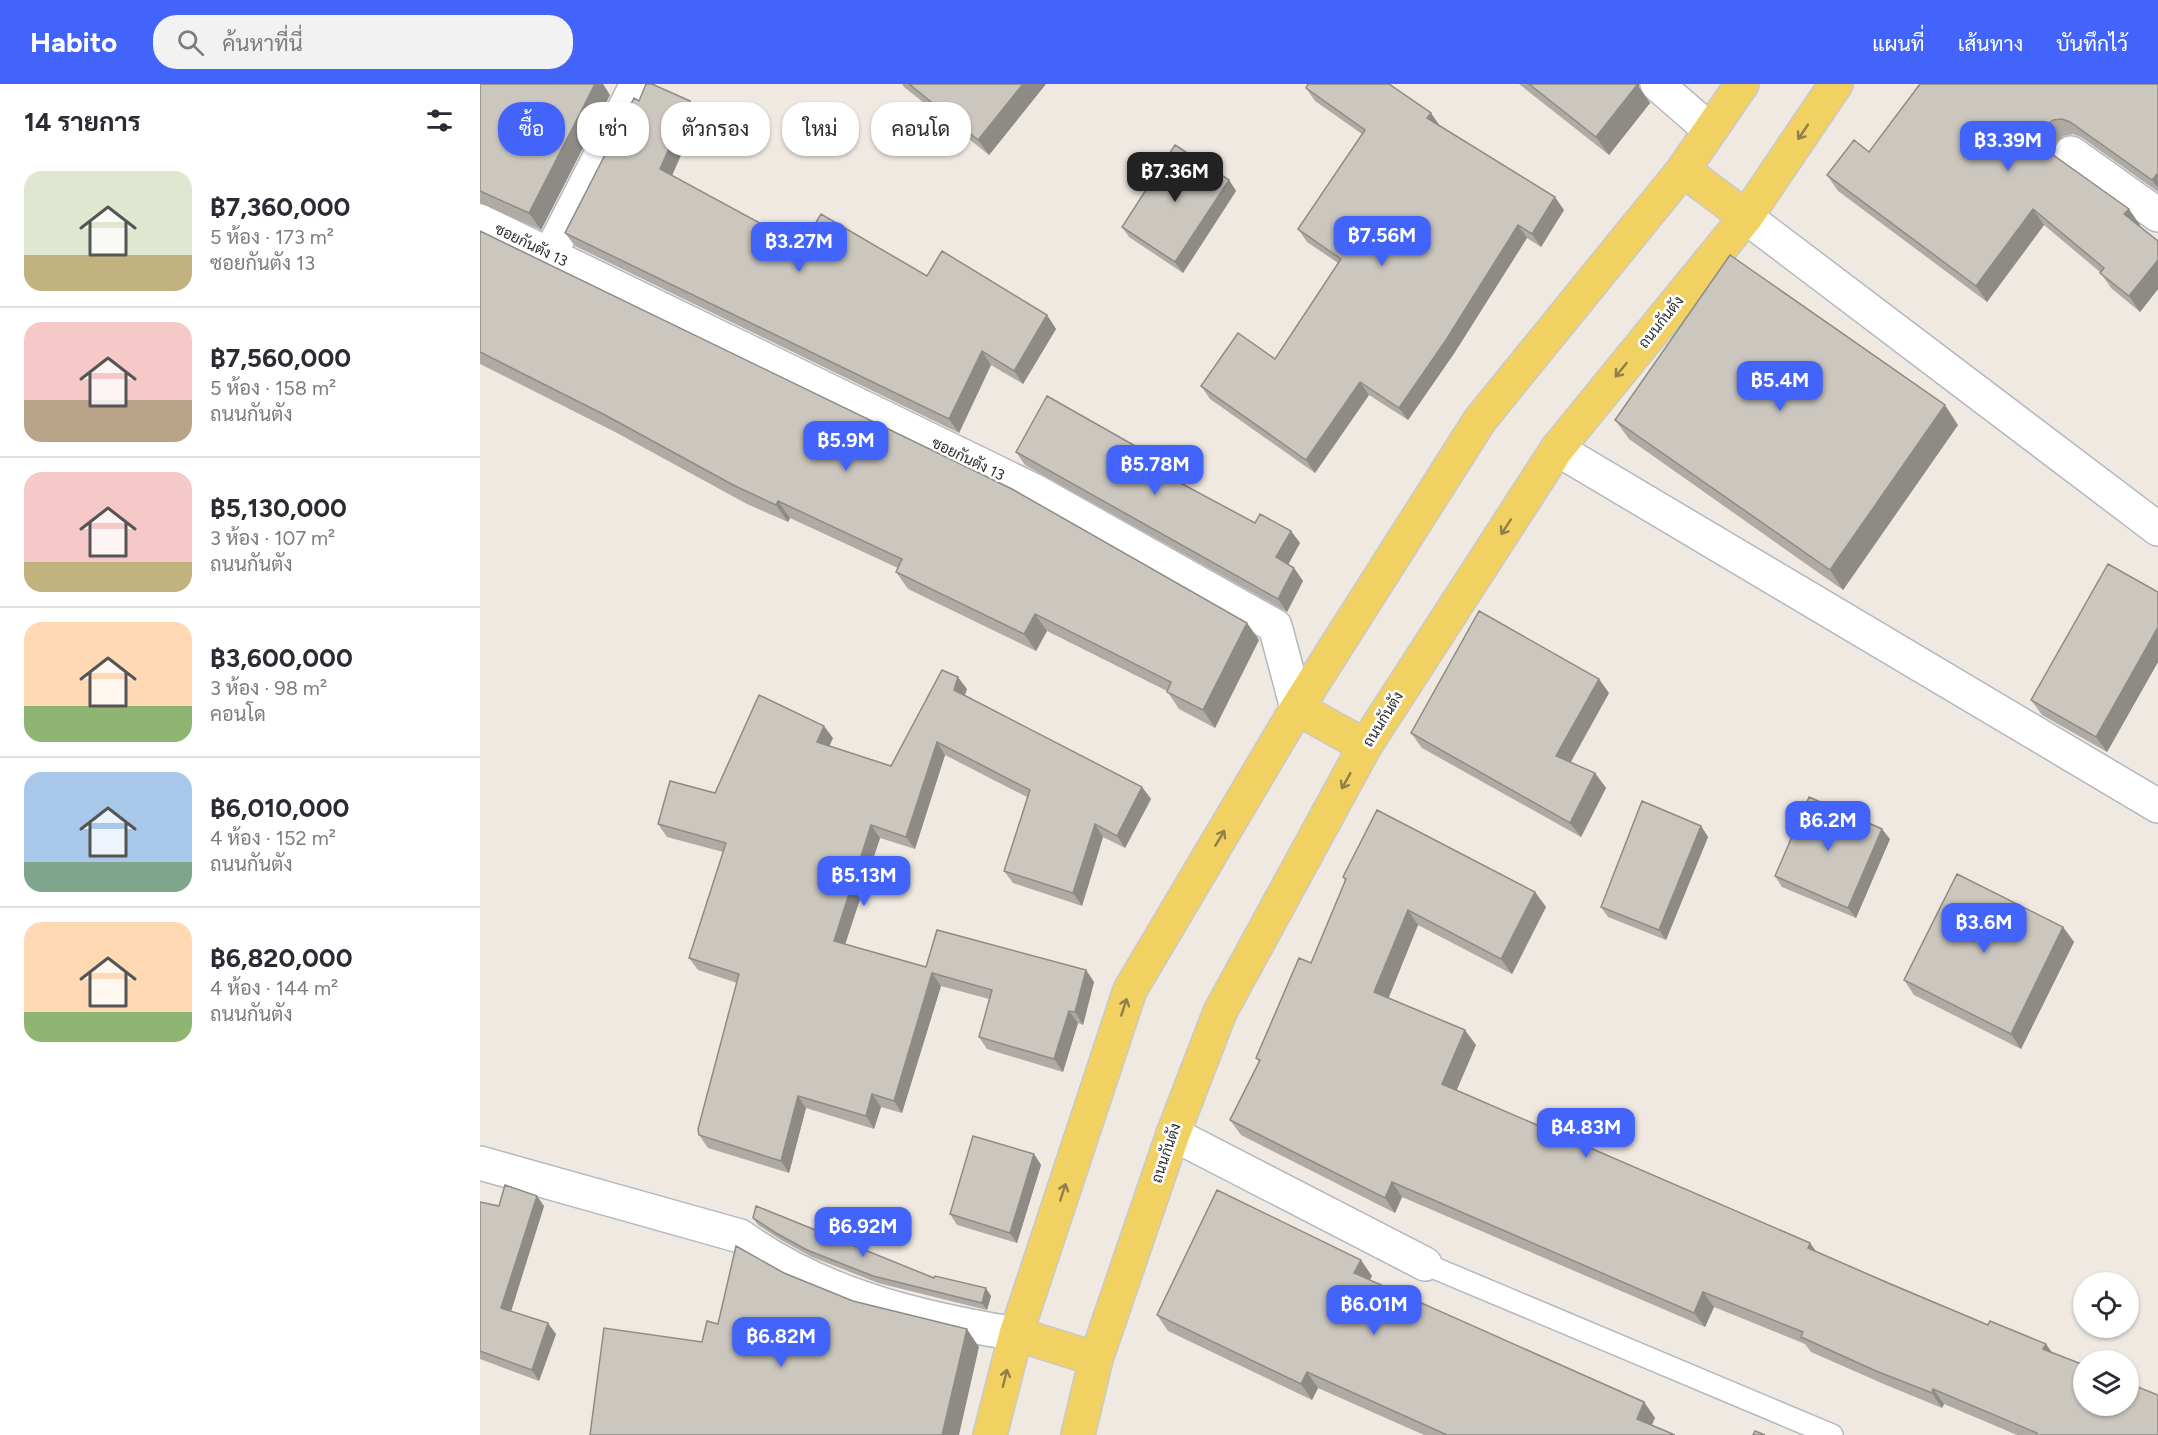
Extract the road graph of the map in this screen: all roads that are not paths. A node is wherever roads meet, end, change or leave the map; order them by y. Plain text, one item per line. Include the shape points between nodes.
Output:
1 (637, 84) edge
2 (1657, 84) edge
3 (1742, 84) edge
4 (1836, 84) edge
5 (1710, 130) junction
6 (2071, 153) edge
7 (1683, 170) junction
8 (2158, 215) edge
9 (1746, 217) junction
10 (480, 221) edge
11 (550, 254) junction
12 (1557, 449) junction
13 (2158, 529) edge
14 (1297, 708) junction
15 (1365, 747) junction
16 (2158, 806) edge
17 (1173, 1134) junction
18 (480, 1163) edge
19 (1425, 1264) joint
20 (1016, 1334) junction
21 (1096, 1359) junction
22 (990, 1435) edge
23 (1078, 1435) edge
24 (1832, 1435) edge

1 - 11 street
2 - 5 street
3 - 5 main road
4 -> 9 main road, ถนนกันตัง
5 - 7 main road
6 - 8 street
7 - 9 main road
7 - 14 main road via 1480,420
9 -> 12 main road, ถนนกันตัง
9 - 13 street
10 - 11 street, ซอยกันตัง 13
11 - 14 street, ซอยกันตัง 13 via 1033,490 1275,626
12 -> 15 main road, ถนนกันตัง
12 - 16 street
14 - 15 main road
20 -> 14 main road via 1130,990
15 -> 17 main road, ถนนกันตัง via 1220,1012
17 - 19 street
17 - 21 main road, ถนนกันตัง
18 - 20 street via 740,1236 772,1259 866,1302 947,1323
19 - 24 lane
20 - 21 main road
22 -> 20 main road
21 - 23 main road, ถนนกันตัง

